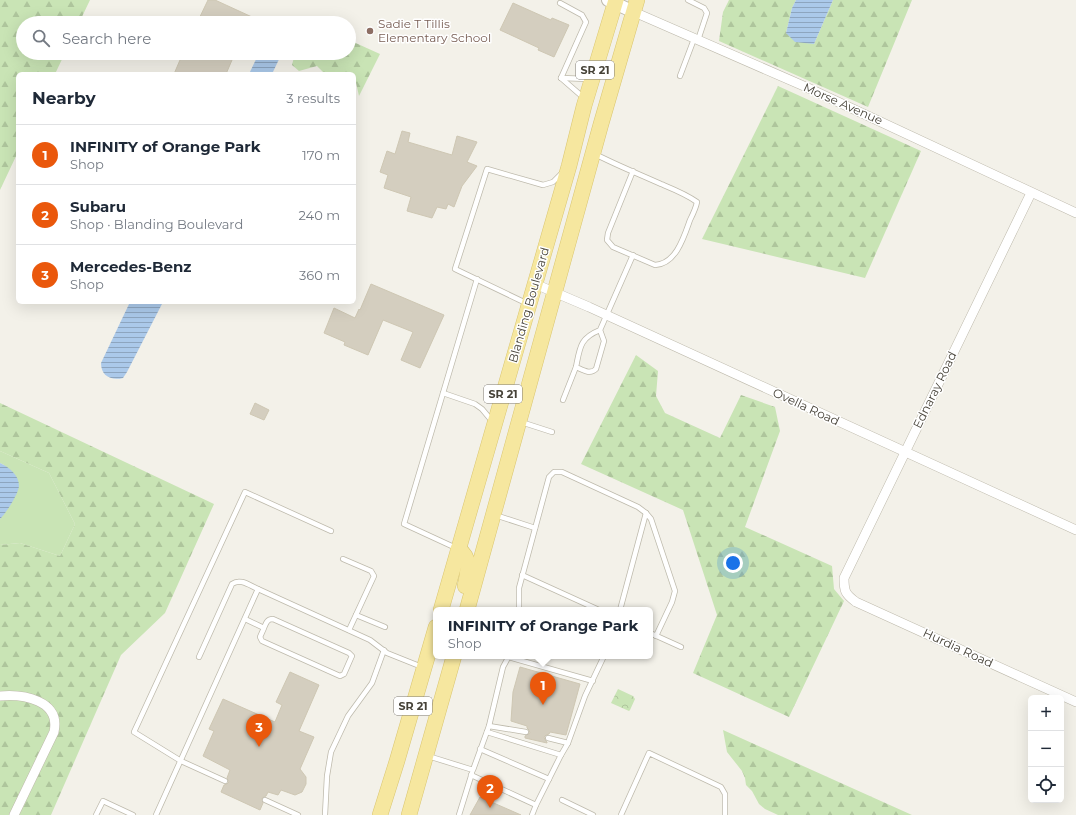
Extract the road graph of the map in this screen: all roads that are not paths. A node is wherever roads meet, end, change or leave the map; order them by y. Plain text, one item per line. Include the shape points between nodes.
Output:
1 (688, 0) edge
2 (613, 1) edge
3 (560, 4) dead end
4 (635, 6) edge
5 (696, 39) junction
6 (680, 76) dead end
7 (561, 78) junction
8 (592, 78) junction
9 (585, 103) junction
10 (593, 154) junction
11 (569, 166) junction
12 (633, 171) junction
13 (1031, 193) junction
14 (1076, 213) edge
15 (633, 255) junction
16 (477, 279) junction
17 (535, 284) junction
18 (555, 293) junction
19 (529, 304) junction
20 (607, 316) junction
21 (600, 330) junction
22 (576, 367) junction
23 (443, 392) junction
24 (563, 400) dead end
25 (519, 421) junction
26 (494, 425) junction
27 (552, 432) dead end
28 (905, 452) junction
29 (646, 513) junction
30 (494, 515) junction
31 (535, 528) junction
32 (1076, 530) edge
33 (331, 531) dead end
34 (458, 549) junction
35 (343, 559) dead end
36 (522, 576) junction
37 (258, 589) junction
38 (844, 589) joint
39 (442, 607) edge
40 (460, 607) edge
41 (468, 607) edge
42 (519, 607) edge
43 (592, 607) edge
44 (621, 607) edge
45 (356, 615) junction
46 (245, 618) junction
47 (386, 627) dead end
48 (264, 628) junction
49 (349, 630) junction
50 (653, 634) edge
51 (656, 636) junction
52 (433, 637) edge
53 (681, 647) dead end
54 (384, 650) junction
55 (199, 658) dead end
56 (446, 659) edge
57 (453, 659) edge
58 (508, 659) edge
59 (516, 659) edge
60 (603, 659) edge
61 (424, 668) junction
62 (593, 681) junction
63 (446, 686) junction
64 (0, 696) edge
65 (1076, 702) edge
66 (489, 726) junction
67 (487, 732) junction
68 (526, 732) dead end
69 (548, 738) dead end
70 (568, 743) junction
71 (480, 749) junction
72 (561, 754) junction
73 (426, 756) junction
74 (180, 761) junction
75 (472, 772) junction
76 (549, 779) junction
77 (225, 781) dead end
78 (264, 800) dead end
79 (562, 800) dead end
80 (536, 805) junction
81 (382, 812) edge
82 (129, 814) edge
83 (14, 815) edge
84 (96, 815) edge
85 (156, 815) edge
86 (298, 815) edge
87 (325, 815) edge
88 (409, 815) edge
89 (459, 815) edge
90 (532, 815) edge
91 (593, 815) edge
92 (621, 815) edge
93 (725, 815) edge

1 - 5 lane via 704,8 707,13
2 - 4 street, Morse Avenue
2 - 8 main road, Blanding Boulevard / SR 21
3 - 7 lane via 582,15 586,22
4 - 5 street, Morse Avenue
4 - 10 main road, Blanding Boulevard / SR 21
5 - 6 lane
5 - 13 street, Morse Avenue via 901,131
7 - 8 lane
7 - 9 lane via 582,95
8 - 9 main road, Blanding Boulevard / SR 21
9 - 10 main road via 589,126 586,143
9 - 11 main road, Blanding Boulevard / SR 21
10 - 12 lane
10 - 18 main road, Blanding Boulevard / SR 21
11 - 16 lane via 553,182 543,185 487,169 455,269
11 - 17 main road, Blanding Boulevard / SR 21
12 - 15 lane via 607,240 613,247
12 - 15 lane via 697,202 682,242 669,260 662,265 655,265
13 - 14 street, Morse Avenue
13 - 28 street, Ednaray Road
15 - 20 lane
16 - 19 lane
16 - 23 lane
17 - 18 street, Ovella Road
17 - 19 main road, Blanding Boulevard / SR 21
18 - 20 street, Ovella Road
18 - 25 main road, Blanding Boulevard / SR 21
19 - 26 main road, Blanding Boulevard / SR 21
20 - 21 lane
20 - 28 street, Ovella Road
21 - 22 lane via 584,339
21 - 22 lane via 604,341 596,369 590,372
22 - 24 lane
23 - 26 lane via 475,404
23 - 34 lane via 404,524
25 - 27 lane
25 - 30 main road, Blanding Boulevard / SR 21
26 - 34 main road, Blanding Boulevard / SR 21
28 - 32 street, Ovella Road
28 - 38 street, Ednaray Road via 844,578
29 - 31 lane via 562,472 554,472 549,477
29 - 44 lane
29 - 51 lane via 651,519 675,591
30 - 31 lane
30 - 41 main road, Blanding Boulevard / SR 21
31 - 36 lane
33 - 74 lane via 245,492 134,732
34 - 39 main road, Blanding Boulevard / SR 21
34 - 40 main road via 464,552 468,567
35 - 45 lane via 374,574
36 - 42 lane
36 - 43 lane
37 - 46 lane
37 - 49 lane
37 - 55 lane via 240,581 232,584
38 - 65 street, Hurdia Road via 856,602
45 - 47 lane
45 - 49 lane
46 - 48 lane
46 - 74 lane
48 - 48 lane via 267,621 273,619 352,656 344,674 340,676 262,641 260,637
49 - 54 lane
50 - 51 lane
51 - 53 lane
52 - 61 main road, SR 21
54 - 61 lane via 390,655
54 - 87 lane via 372,683 348,716 331,752
56 - 63 main road
57 - 63 main road, SR 21
58 - 66 lane via 503,667
59 - 62 lane
60 - 62 lane
61 - 81 main road, SR 21
62 - 70 lane
63 - 73 main road, SR 21
64 - 83 street via 13,695 40,702 47,706 55,719 54,732
66 - 67 lane
66 - 68 lane
67 - 71 lane
67 - 72 lane
69 - 70 lane
70 - 72 lane
71 - 75 lane
71 - 76 lane
72 - 76 lane
73 - 75 lane
73 - 88 main road, SR 21
74 - 77 lane
74 - 85 lane
75 - 80 lane
75 - 89 lane
76 - 80 lane
78 - 86 lane
79 - 91 lane
80 - 90 lane
82 - 84 lane via 103,801
92 - 93 lane via 649,753 721,787 725,794

